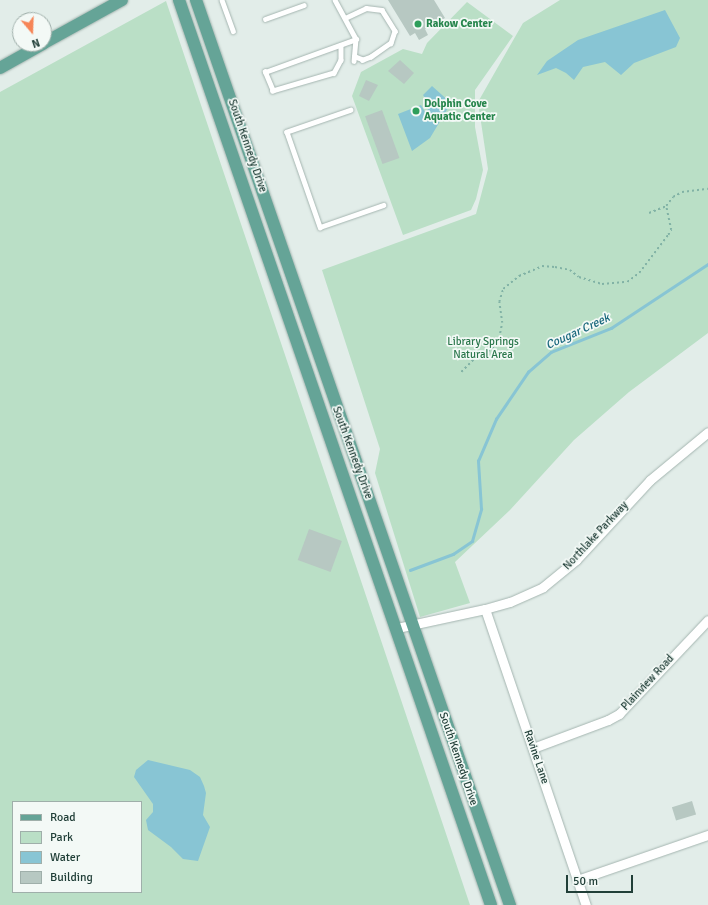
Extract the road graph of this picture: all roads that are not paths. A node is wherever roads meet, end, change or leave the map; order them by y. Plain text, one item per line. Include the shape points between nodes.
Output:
1 (122, 0) edge
2 (179, 0) edge
3 (196, 0) edge
4 (222, 0) edge
5 (335, 0) edge
6 (304, 5) dead end
7 (345, 18) junction
8 (265, 19) dead end
9 (233, 31) dead end
10 (52, 39) edge
11 (356, 39) junction
12 (340, 45) junction
13 (29, 52) edge
14 (0, 68) edge
15 (351, 110) dead end
16 (383, 205) dead end
17 (708, 432) edge
18 (485, 609) junction
19 (708, 620) edge
20 (413, 625) junction
21 (398, 628) junction
22 (533, 748) junction
23 (708, 835) edge
24 (577, 880) junction
25 (492, 905) edge
26 (510, 905) edge
27 (586, 905) edge

1 - 10 main road
2 - 21 main road, South Kennedy Drive
3 - 20 main road, South Kennedy Drive
4 - 9 lane
5 - 7 lane
6 - 8 lane
7 - 11 lane
7 - 11 lane via 366,8 382,10 395,31 391,44 363,60 355,59
11 - 12 lane
12 - 12 lane via 266,72 273,91 334,73 341,60
13 - 14 main road
15 - 16 lane via 287,132 320,227
17 - 18 street, Northlake Parkway via 650,480 561,574 531,593
18 - 20 street, Northlake Parkway
18 - 22 street, Ravine Lane
19 - 22 street, Plainview Road via 620,714
20 - 21 street, Northlake Parkway
20 - 26 main road, South Kennedy Drive
21 - 25 main road, South Kennedy Drive
22 - 24 street, Ravine Lane
23 - 24 street
24 - 27 street, Ravine Lane

